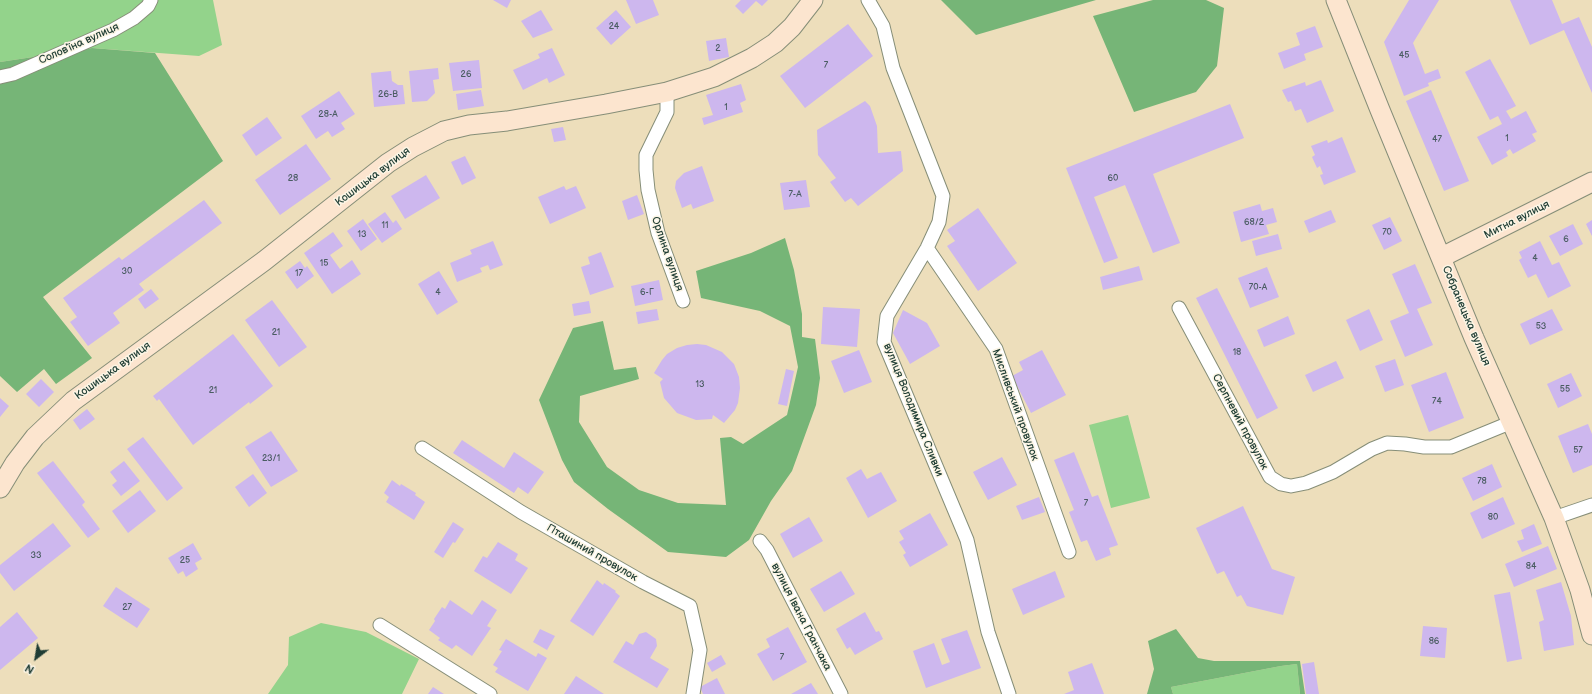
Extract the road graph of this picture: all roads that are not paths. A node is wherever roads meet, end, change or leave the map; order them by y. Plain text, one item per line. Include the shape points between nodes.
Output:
1 (151, 0) edge
2 (813, 0) edge
3 (868, 0) edge
4 (1336, 0) edge
5 (0, 77) edge
6 (667, 92) junction
7 (1592, 182) edge
8 (927, 248) junction
9 (1442, 257) junction
10 (683, 301) dead end
11 (1179, 308) dead end
12 (1512, 422) junction
13 (422, 448) dead end
14 (0, 488) edge
15 (1592, 505) edge
16 (1554, 518) junction
17 (760, 541) dead end
18 (1069, 552) dead end
19 (380, 625) dead end
20 (1592, 635) edge
21 (490, 694) edge
22 (693, 694) edge
23 (841, 694) edge
24 (1009, 694) edge

1 - 5 street, Соловʼїна вулиця via 134,18 113,30
2 - 6 street, Кошицька вулиця via 792,27 775,43 752,58 714,77
3 - 8 street, вулиця Володимира Сливки via 882,26 893,68 943,196 939,222
4 - 9 street, Собранецька вулиця
6 - 10 street, Орлина вулиця via 667,112 646,155 646,170 658,233
6 - 14 street, Кошицька вулиця via 557,113 469,125 444,131 413,147 388,163 264,261 73,401 35,437
7 - 9 street, Митна вулиця
8 - 18 street, Мисливський провулок via 996,349
8 - 24 street, вулиця Володимира Сливки via 887,316 884,342 967,540 988,632
9 - 12 street, Собранецька вулиця via 1474,338
11 - 12 street, Серпневий провулок via 1270,477 1281,484 1291,486 1306,483 1334,472 1387,443 1451,447
12 - 16 street, Собранецька вулиця
13 - 22 street, Пташиний провулок via 521,512 690,606 700,650
15 - 16 street
16 - 20 street, Собранецька вулиця via 1580,590
17 - 23 street, вулиця Івана Гранчака
19 - 21 street

